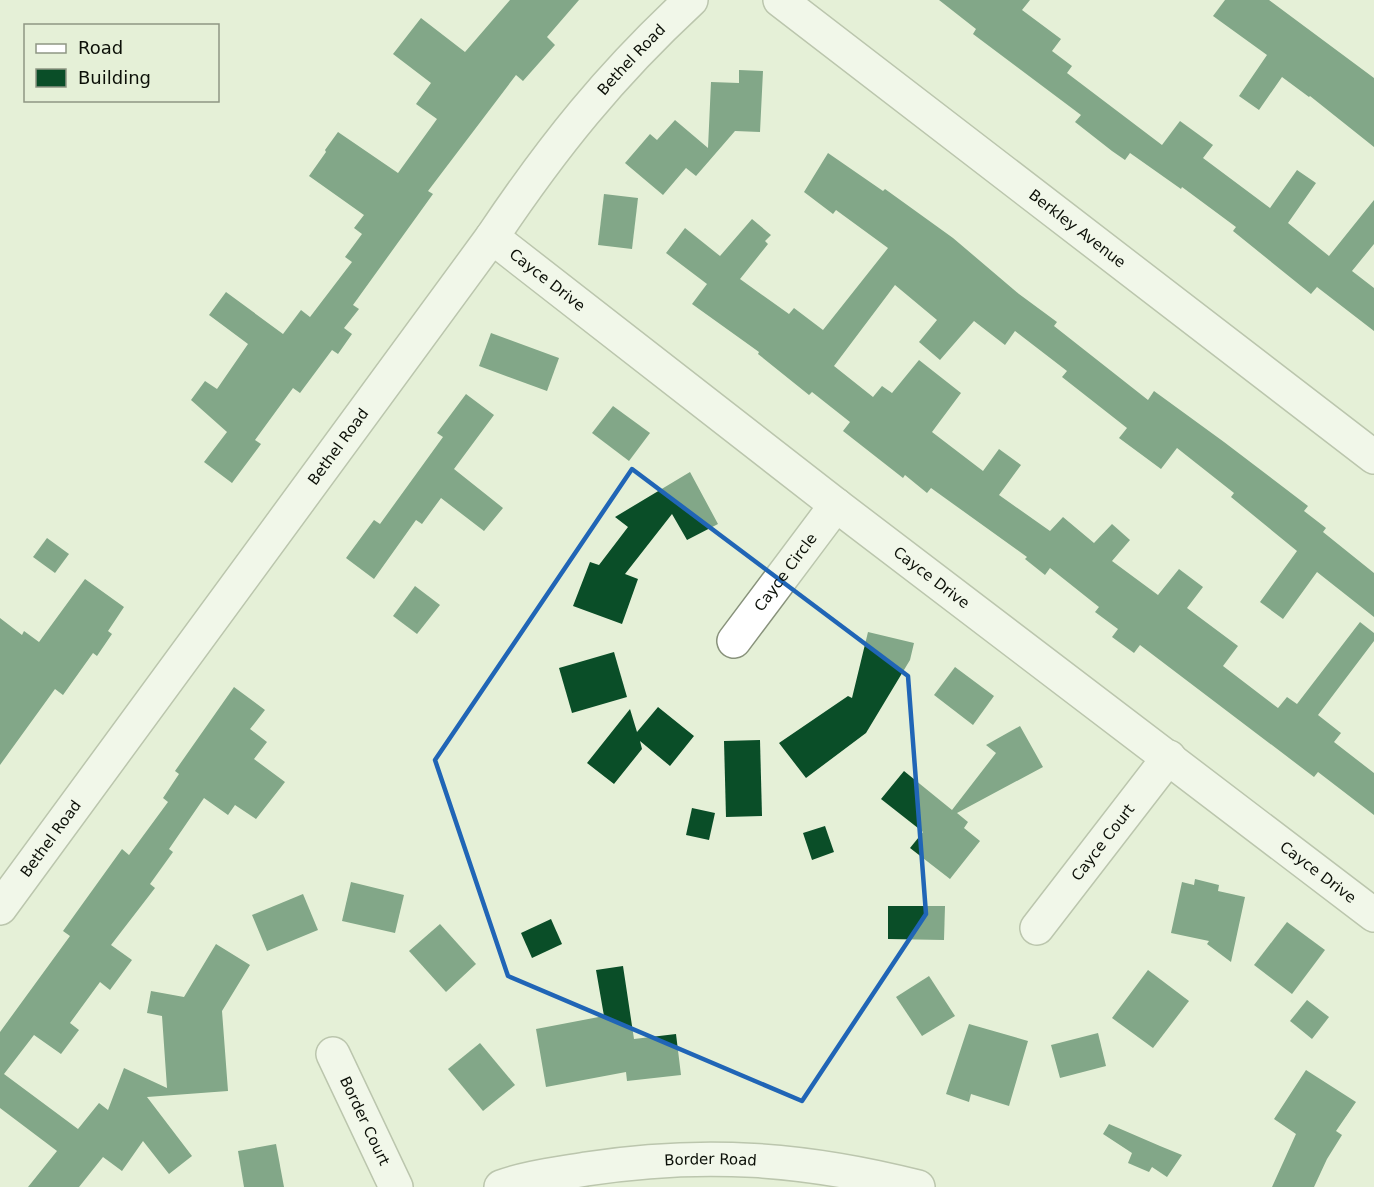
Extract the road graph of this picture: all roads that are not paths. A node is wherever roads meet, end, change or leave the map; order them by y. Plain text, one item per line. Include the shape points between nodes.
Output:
1 (691, 0) edge
2 (780, 0) edge
3 (492, 237) junction
4 (1374, 457) edge
5 (836, 505) junction
6 (734, 641) dead end
7 (1168, 757) junction
8 (0, 908) edge
9 (1374, 915) edge
10 (1037, 928) dead end
11 (333, 1054) dead end
12 (552, 1181) edge
13 (396, 1187) edge
14 (501, 1187) edge
15 (918, 1187) edge

1 - 3 street, Bethel Road via 613,77 565,133
2 - 4 street, Berkley Avenue
3 - 5 street, Cayce Drive
3 - 8 street, Bethel Road
5 - 6 street, Cayce Circle
5 - 7 street, Cayce Drive
7 - 9 street, Cayce Drive
7 - 10 street, Cayce Court
11 - 13 street, Border Court
12 - 14 street, Border Road
12 - 15 street, Border Road via 624,1163 711,1158 817,1164

